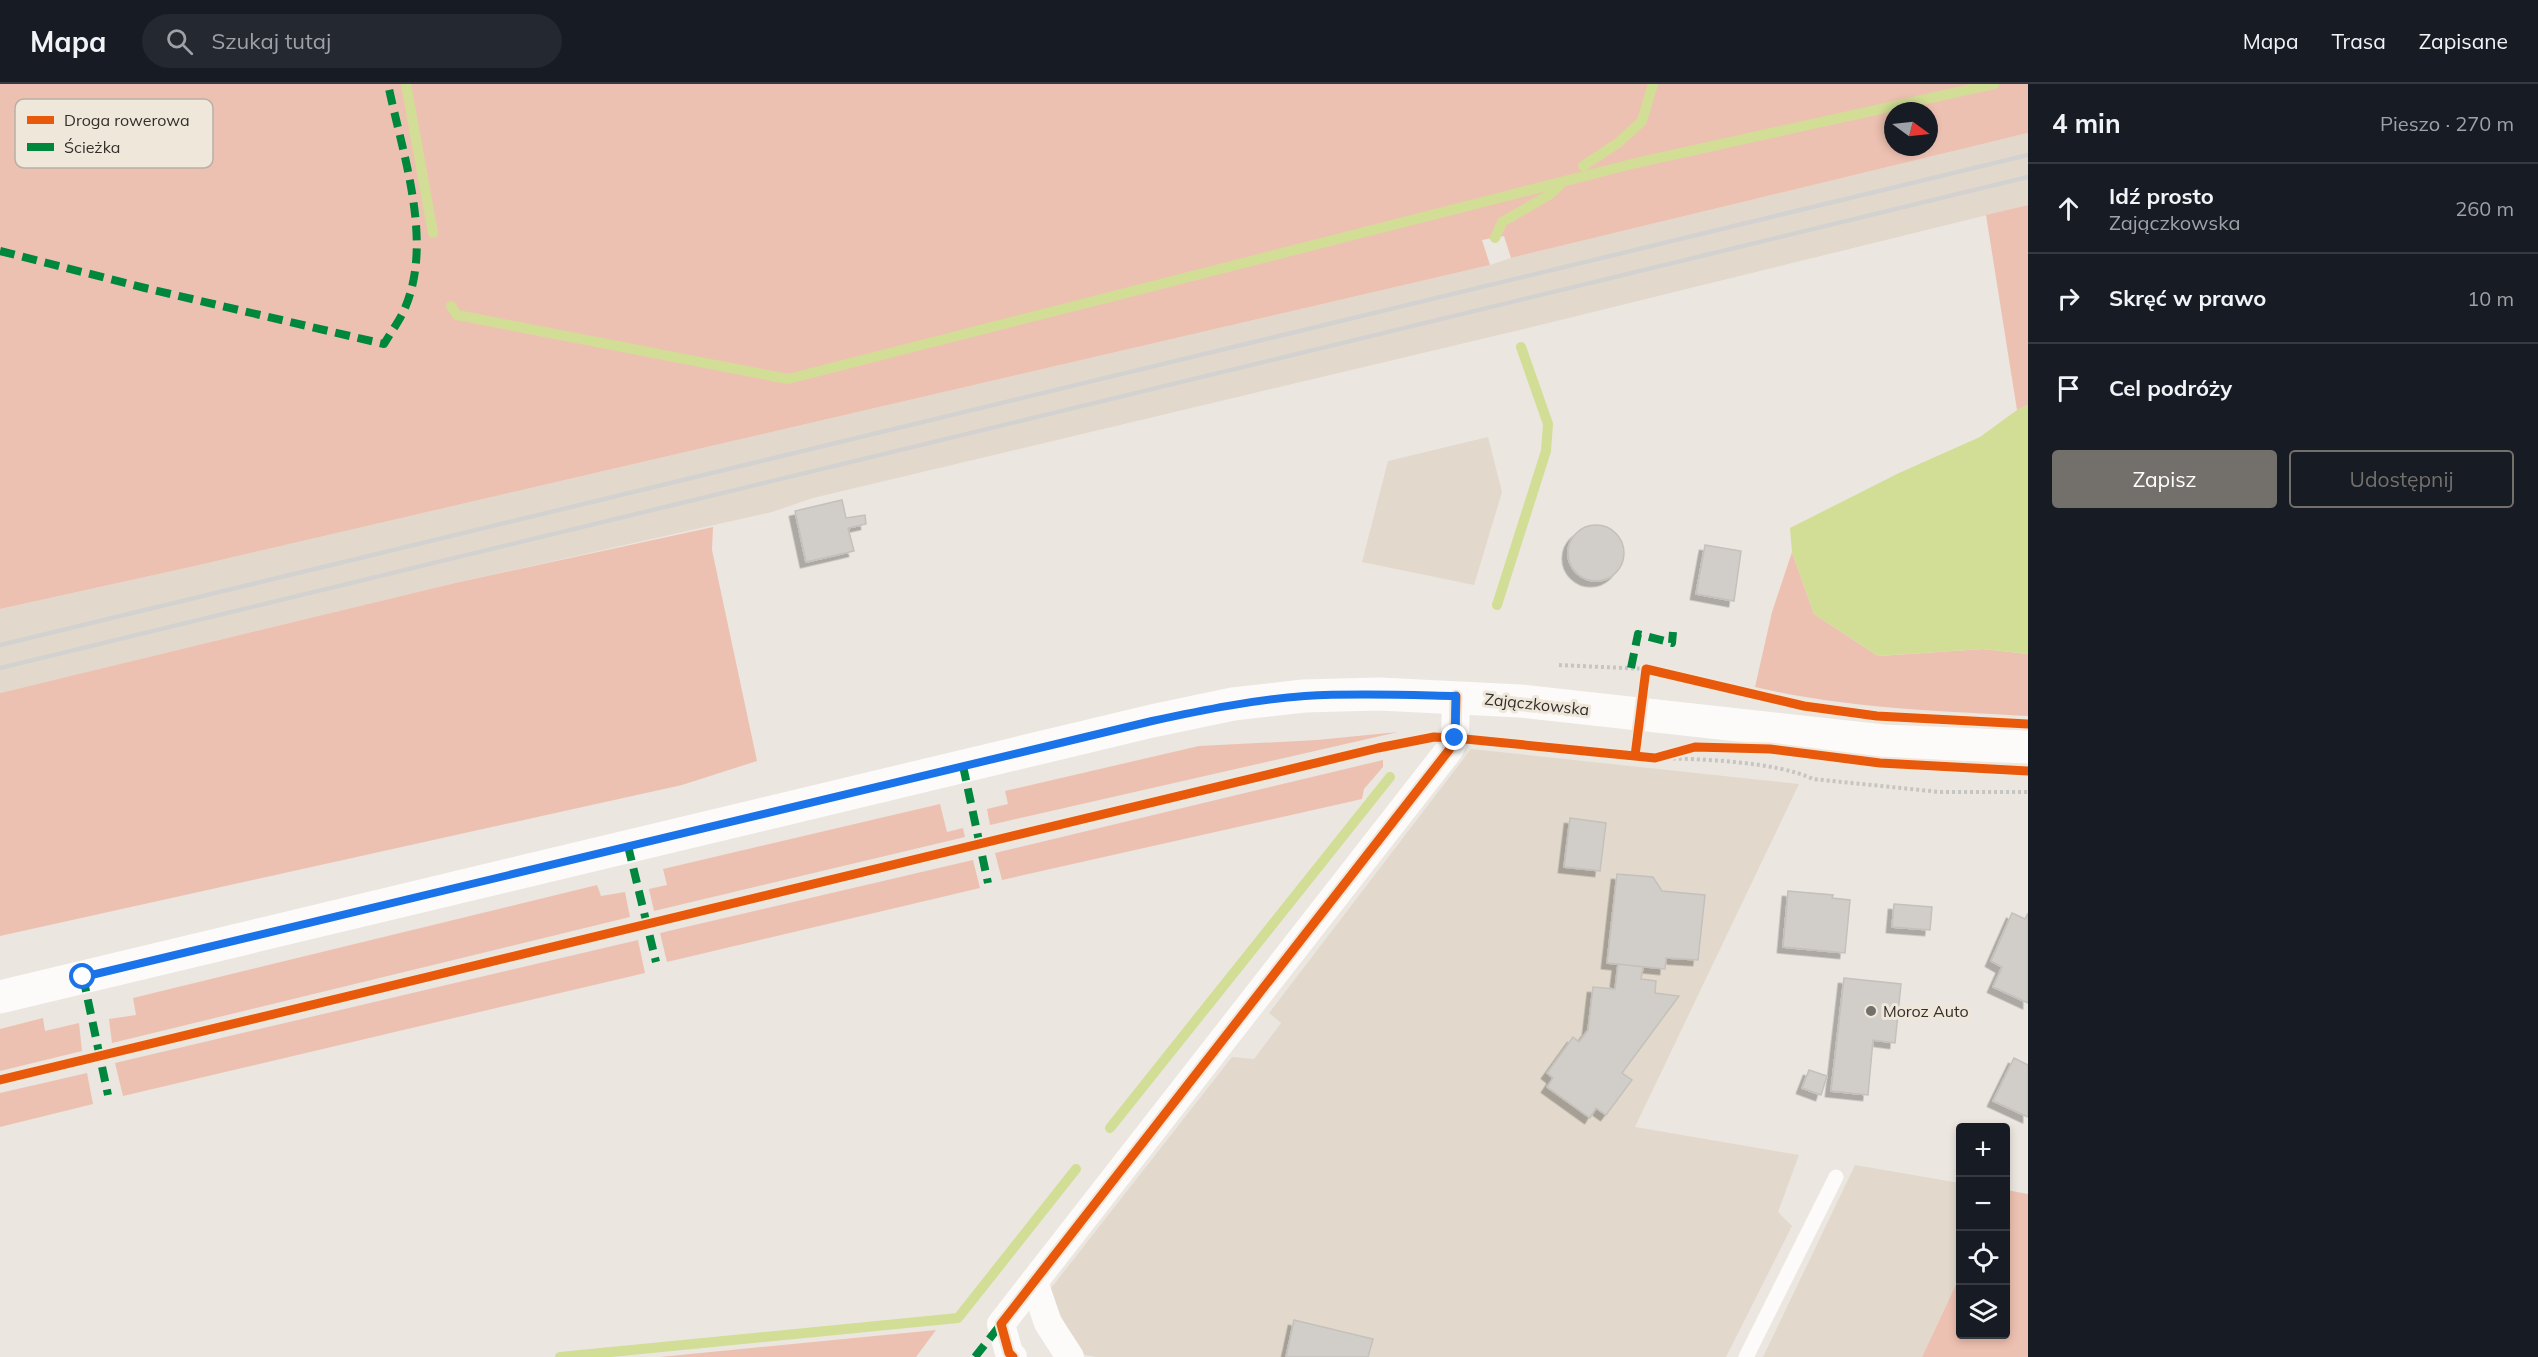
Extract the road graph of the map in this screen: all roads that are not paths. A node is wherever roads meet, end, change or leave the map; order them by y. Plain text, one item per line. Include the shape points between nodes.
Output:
1 (1456, 696) junction
2 (2028, 747) edge
3 (0, 997) edge
4 (1836, 1177) dead end
5 (1034, 1282) junction
6 (1013, 1357) edge
7 (1070, 1357) edge
8 (1746, 1357) edge

1 - 2 main road, Zajączkowska via 1883,741
1 - 3 main road, Zajączkowska via 1304,696 1233,704
1 - 5 street via 1455,738 1449,750
4 - 8 lane
5 - 6 street via 1000,1324
5 - 7 street via 1048,1323

